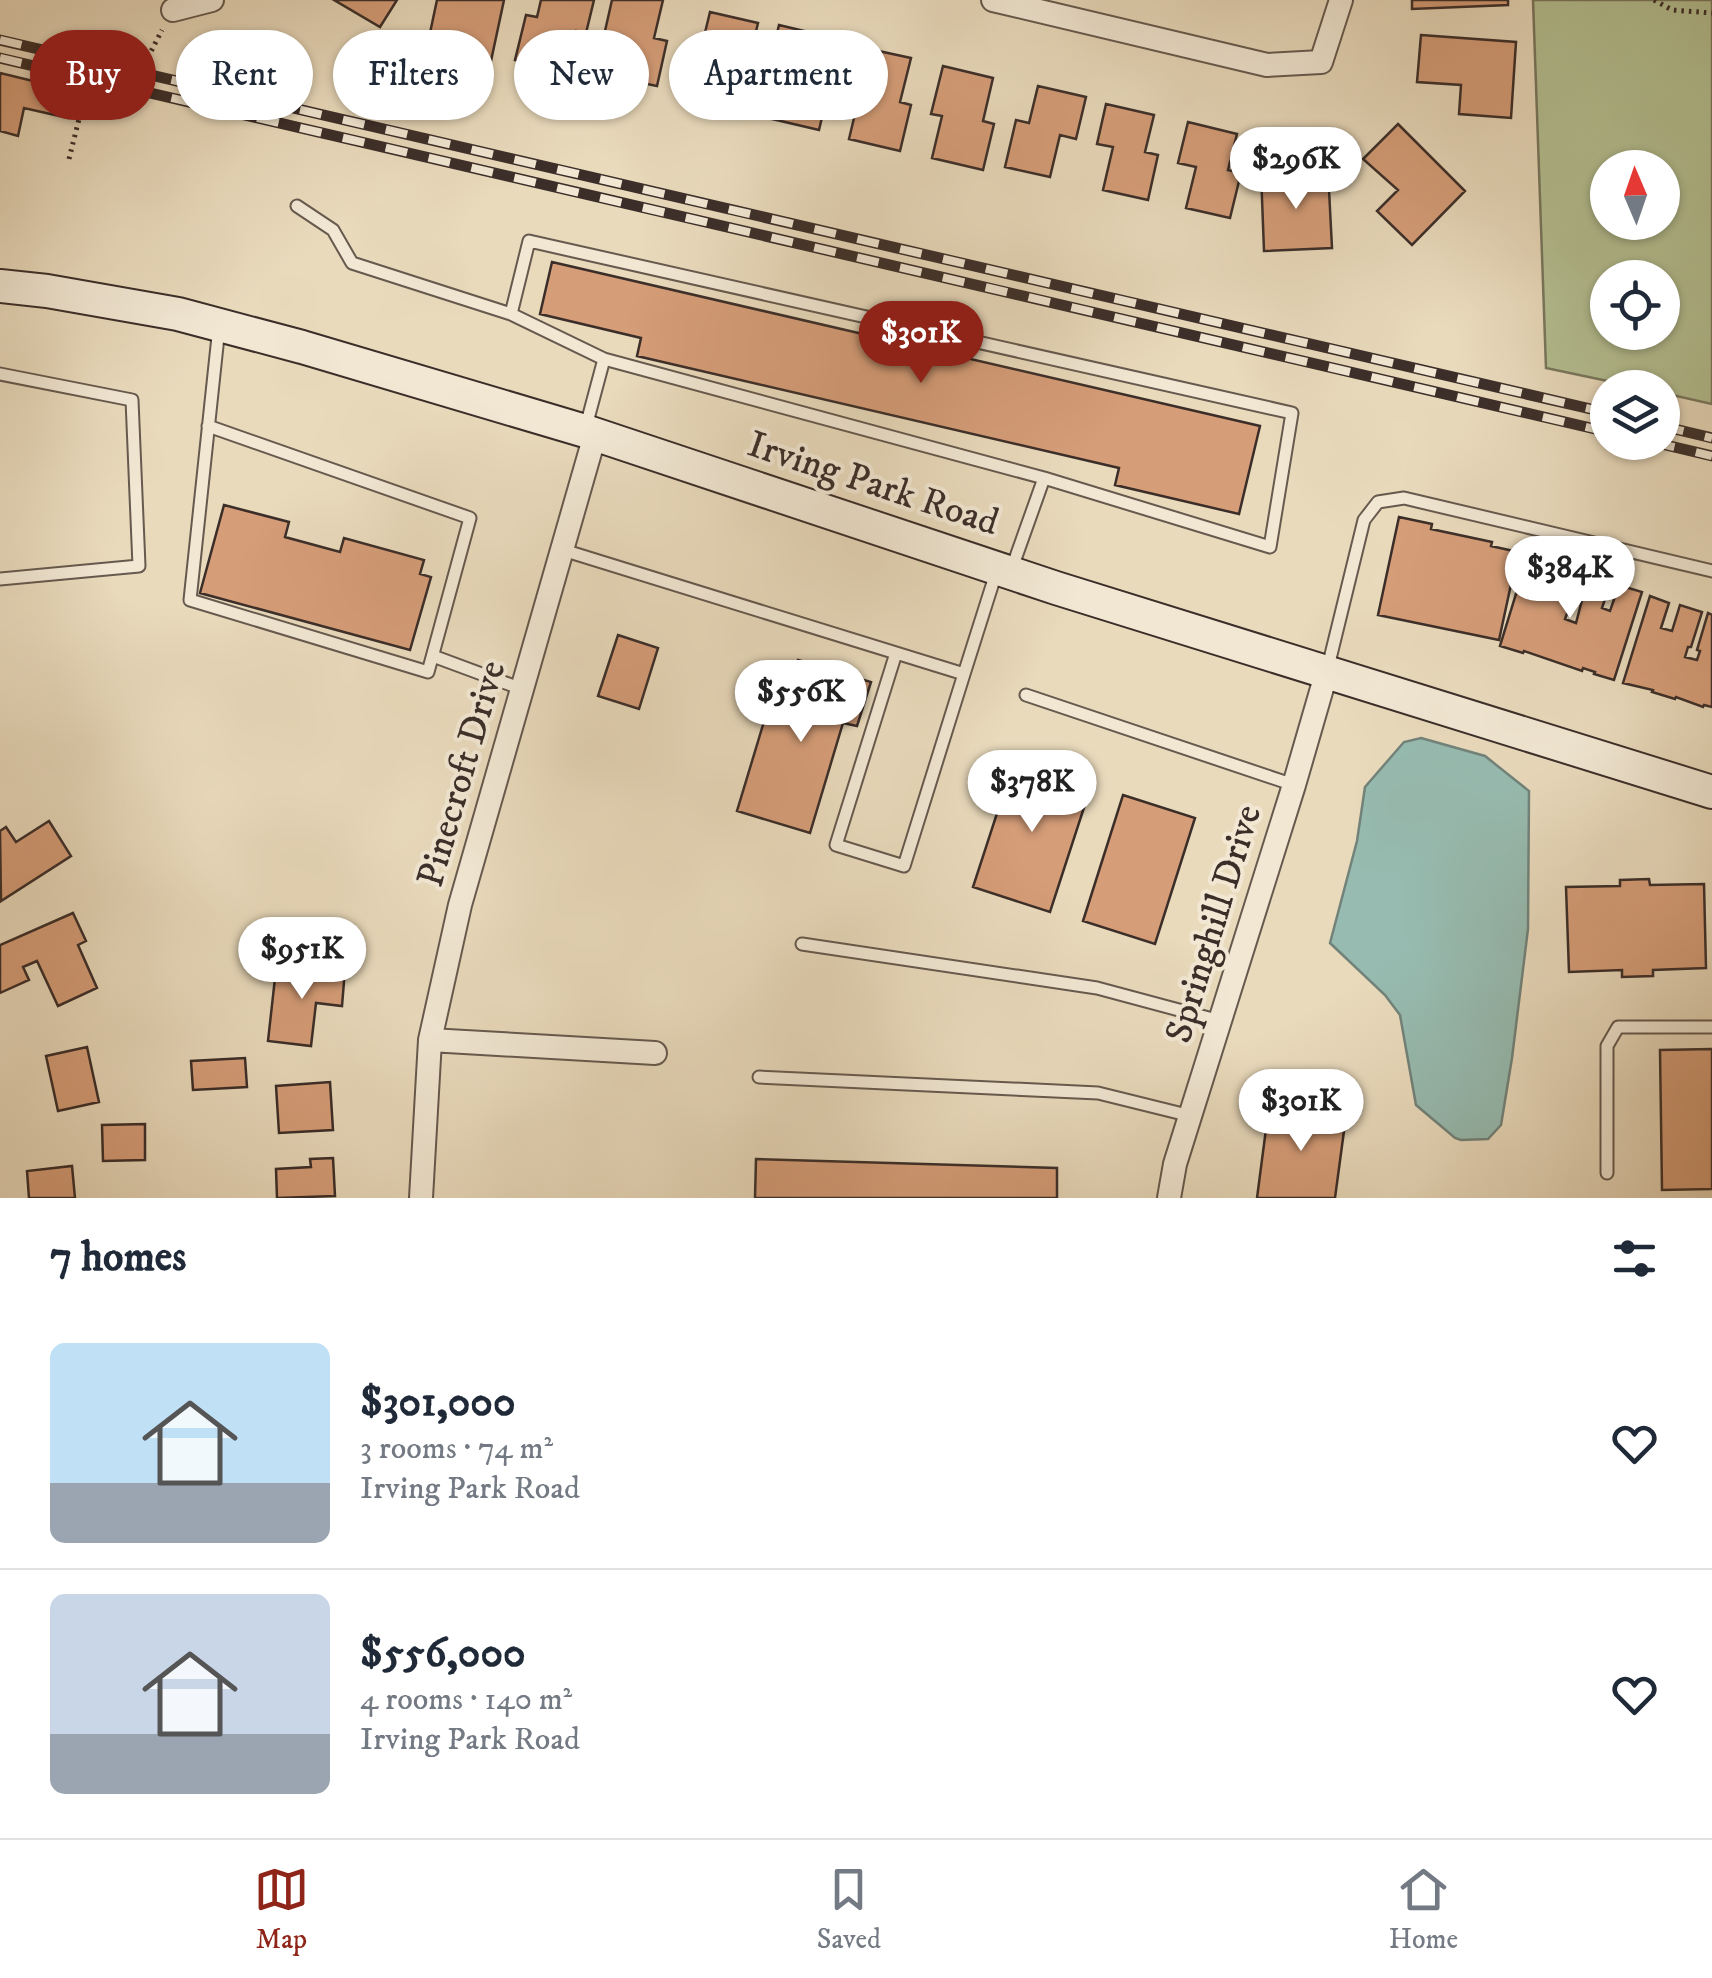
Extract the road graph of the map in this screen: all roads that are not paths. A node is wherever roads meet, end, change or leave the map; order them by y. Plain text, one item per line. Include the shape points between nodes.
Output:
1 (212, 0) edge
2 (993, 0) edge
3 (1342, 0) edge
4 (174, 10) road end
5 (296, 206) dead end
6 (0, 286) edge
7 (511, 314) junction
8 (219, 325) junction
9 (604, 359) junction
10 (0, 374) edge
11 (208, 426) junction
12 (590, 433) junction
13 (1044, 478) junction
14 (562, 550) junction
15 (1004, 569) junction
16 (1712, 571) edge
17 (0, 579) edge
18 (896, 653) junction
19 (433, 656) junction
20 (1327, 671) junction
21 (964, 674) junction
22 (522, 689) junction
23 (1026, 695) dead end
24 (1294, 785) junction
25 (1712, 792) edge
26 (802, 944) dead end
27 (1220, 1022) junction
28 (1712, 1027) edge
29 (430, 1040) junction
30 (655, 1054) dead end
31 (759, 1077) dead end
32 (1190, 1116) junction
33 (1607, 1172) dead end
34 (422, 1198) edge
35 (1168, 1198) edge

1 - 4 street
2 - 3 street via 1267,64 1321,62
5 - 7 lane via 333,230 352,262
6 - 8 main road, Irving Park Road
7 - 9 lane
7 - 13 lane via 529,241 1292,413 1270,548
8 - 11 lane
8 - 12 main road, Irving Park Road
9 - 12 lane
9 - 13 lane
10 - 17 lane via 132,400 139,566
11 - 19 lane via 470,518
11 - 19 lane via 190,600 428,672
12 - 14 street, Pinecroft Drive
12 - 15 main road, Irving Park Road
13 - 15 lane
14 - 18 lane
14 - 22 street, Pinecroft Drive
15 - 20 main road, Irving Park Road
15 - 21 lane
16 - 20 lane via 1404,498 1378,502 1364,520
18 - 21 lane
18 - 21 lane via 836,845 887,861 904,866
19 - 22 lane
20 - 24 street, Springhill Drive
20 - 25 main road, Irving Park Road
22 - 29 street, Pinecroft Drive
23 - 24 lane
24 - 27 street, Springhill Drive
26 - 27 lane via 1097,988
27 - 32 street, Springhill Drive
28 - 33 lane via 1618,1027 1606,1046
29 - 30 street
29 - 34 street, Pinecroft Drive
31 - 32 lane via 1098,1093
32 - 35 street, Springhill Drive

